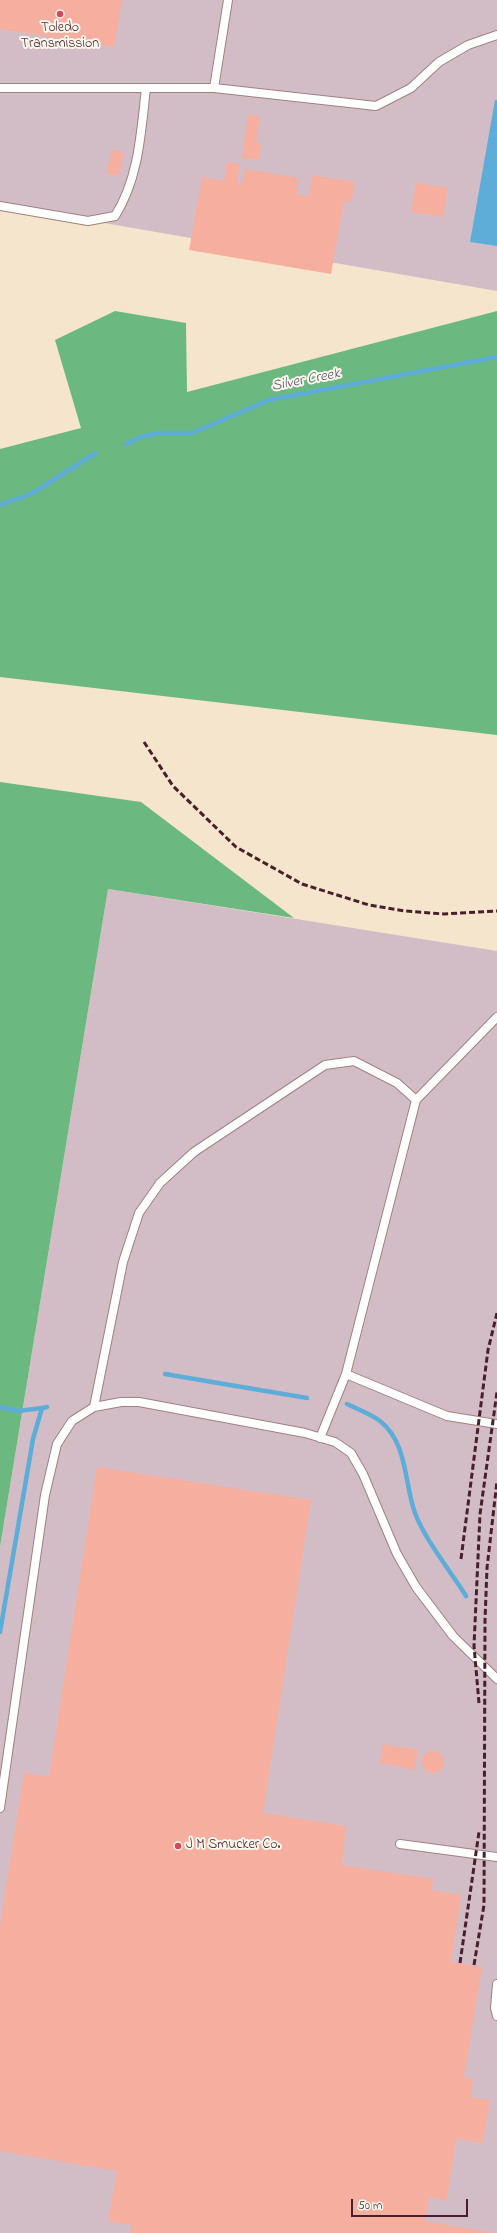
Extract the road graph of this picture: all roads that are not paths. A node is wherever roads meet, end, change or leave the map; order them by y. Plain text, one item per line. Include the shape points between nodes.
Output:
1 (228, 0) edge
2 (497, 35) edge
3 (0, 88) edge
4 (146, 88) junction
5 (214, 88) junction
6 (0, 206) edge
7 (497, 1017) edge
8 (416, 1100) junction
9 (346, 1374) junction
10 (94, 1407) junction
11 (497, 1424) edge
12 (320, 1438) junction
13 (497, 1679) edge
14 (0, 1808) edge
15 (400, 1844) dead end
16 (497, 1856) edge
17 (497, 1984) edge
18 (497, 2016) edge

1 - 5 lane
2 - 5 lane via 468,46 439,62 411,88 376,106
3 - 4 lane
4 - 5 lane
4 - 6 lane via 139,154 126,198 115,216 88,221
7 - 8 lane
8 - 9 lane
8 - 10 lane via 397,1083 354,1061 325,1065 194,1152 160,1183 140,1213 123,1262
9 - 11 lane via 447,1416
9 - 12 lane
10 - 12 lane via 139,1402
10 - 14 lane via 72,1421 57,1444 45,1495
12 - 13 lane via 335,1442 351,1453 363,1474 397,1554 416,1587 453,1636
15 - 16 lane
17 - 18 lane

